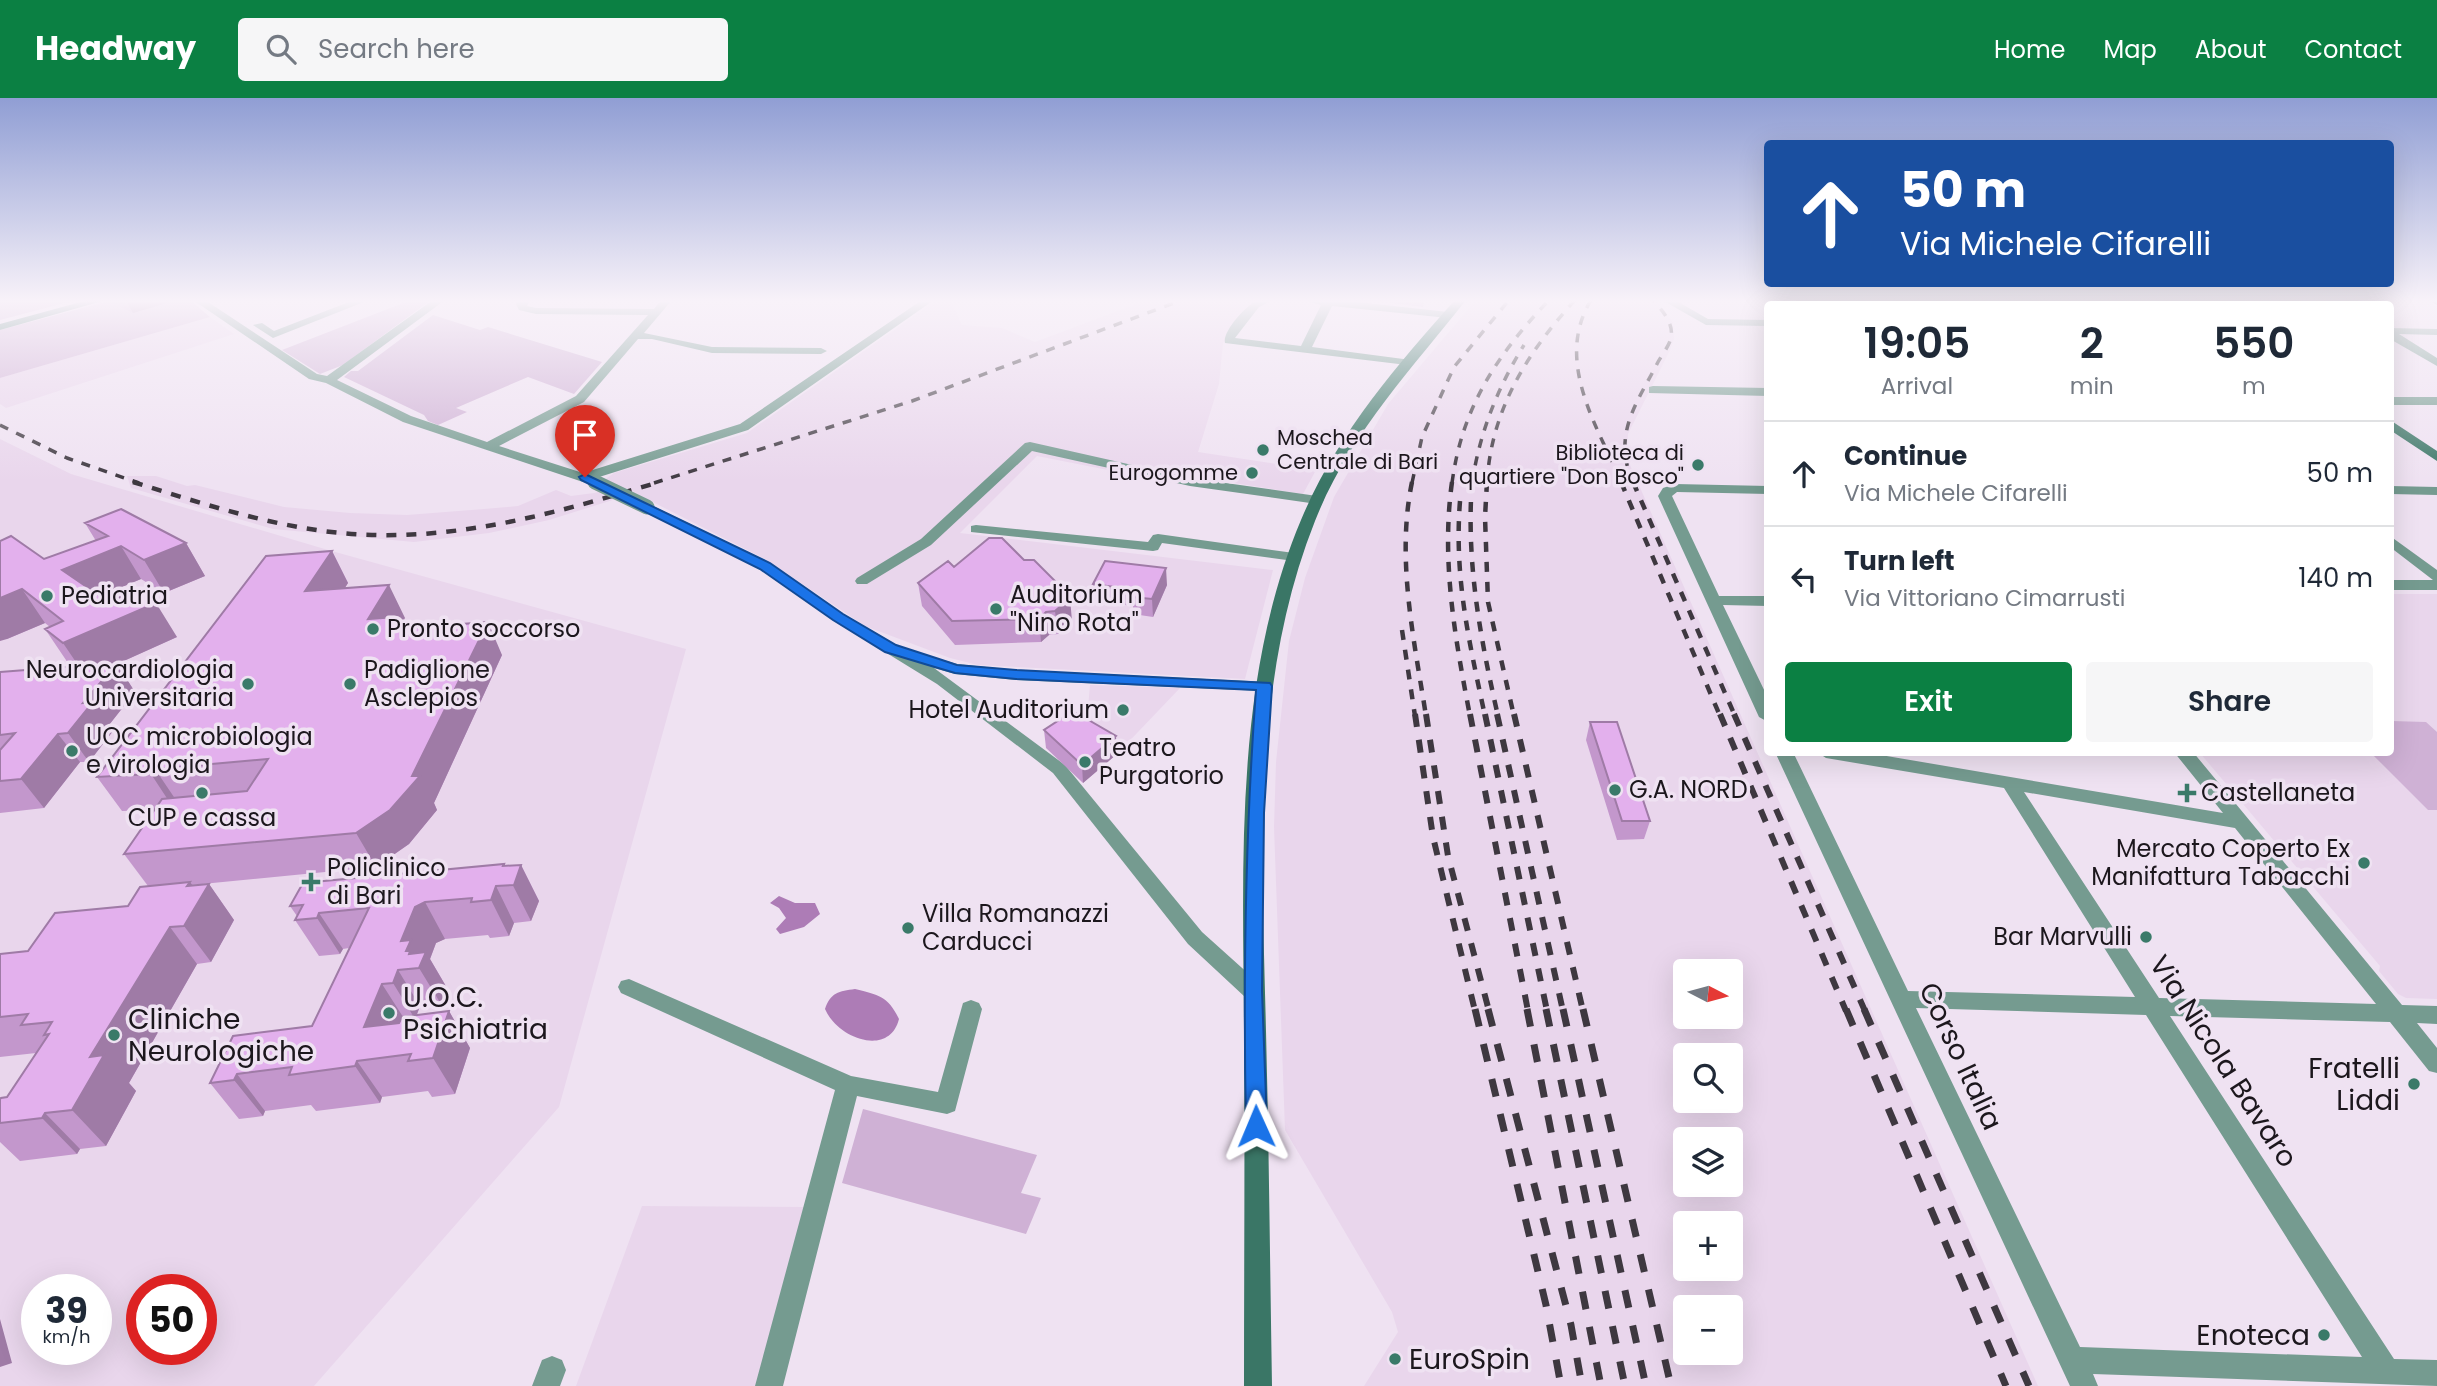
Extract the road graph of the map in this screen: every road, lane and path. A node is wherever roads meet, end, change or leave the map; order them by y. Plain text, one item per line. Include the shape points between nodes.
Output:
1 (288, 360) edge
2 (357, 360) edge
3 (615, 360) edge
4 (841, 360) edge
5 (1391, 360) edge
6 (1407, 362) joint
7 (329, 380) junction
8 (1653, 390) dead end
9 (1764, 392) edge
10 (2394, 401) edge
11 (2437, 401) edge
12 (2394, 427) edge
13 (488, 446) junction
14 (2437, 457) edge
15 (590, 480) junction
16 (1764, 490) edge
17 (2394, 490) edge
18 (2437, 491) edge
19 (1317, 500) junction
20 (976, 529) dead end
21 (2394, 543) edge
22 (1294, 557) junction
23 (2437, 577) edge
24 (862, 581) dead end
25 (2394, 585) edge
26 (2437, 585) edge
27 (1714, 600) junction
28 (1764, 601) edge
29 (890, 649) junction
30 (1264, 686) junction
31 (1764, 708) edge
32 (1786, 756) edge
33 (1849, 756) edge
34 (2186, 756) edge
35 (2010, 784) junction
36 (2241, 823) junction
37 (629, 987) dead end
38 (1253, 991) junction
39 (1901, 999) junction
40 (2154, 1007) junction
41 (971, 1009) dead end
42 (2398, 1014) junction
43 (2437, 1015) edge
44 (2437, 1064) edge
45 (848, 1085) junction
46 (2071, 1360) junction
47 (2387, 1371) junction
48 (2437, 1374) edge
49 (769, 1386) edge
50 (1258, 1386) edge
51 (2084, 1386) edge

1 - 7 street via 313,377
2 - 7 street
3 - 13 street via 580,400
4 - 15 street via 737,431
5 - 6 street
6 - 19 main road via 1362,418
7 - 13 street via 395,414
8 - 9 street
10 - 11 street
12 - 14 main road
13 - 15 street
15 - 29 street, bridge via 765,566
16 - 27 street via 1675,488 1665,496
17 - 18 street
19 - 22 main road
19 - 24 street via 1190,482 1030,446 926,542
20 - 22 street via 1153,547 1158,538
21 - 23 street
22 - 30 main road
25 - 26 street
27 - 28 street
27 - 31 street
29 - 30 street via 955,669
29 - 38 street via 943,680 1059,769 1195,938
30 - 38 main road via 1256,789
32 - 39 street, Corso Italia
33 - 35 street
34 - 36 street
35 - 36 street
35 - 40 street, Via Nicola Bavaro
36 - 42 street
37 - 45 street
38 - 50 main road
39 - 40 street
39 - 46 street, Corso Italia
40 - 42 street
40 - 47 street, Via Nicola Bavaro
41 - 45 street via 947,1104
42 - 43 street
42 - 44 street
45 - 49 street
46 - 47 street
46 - 51 street, Corso Italia
47 - 48 street

